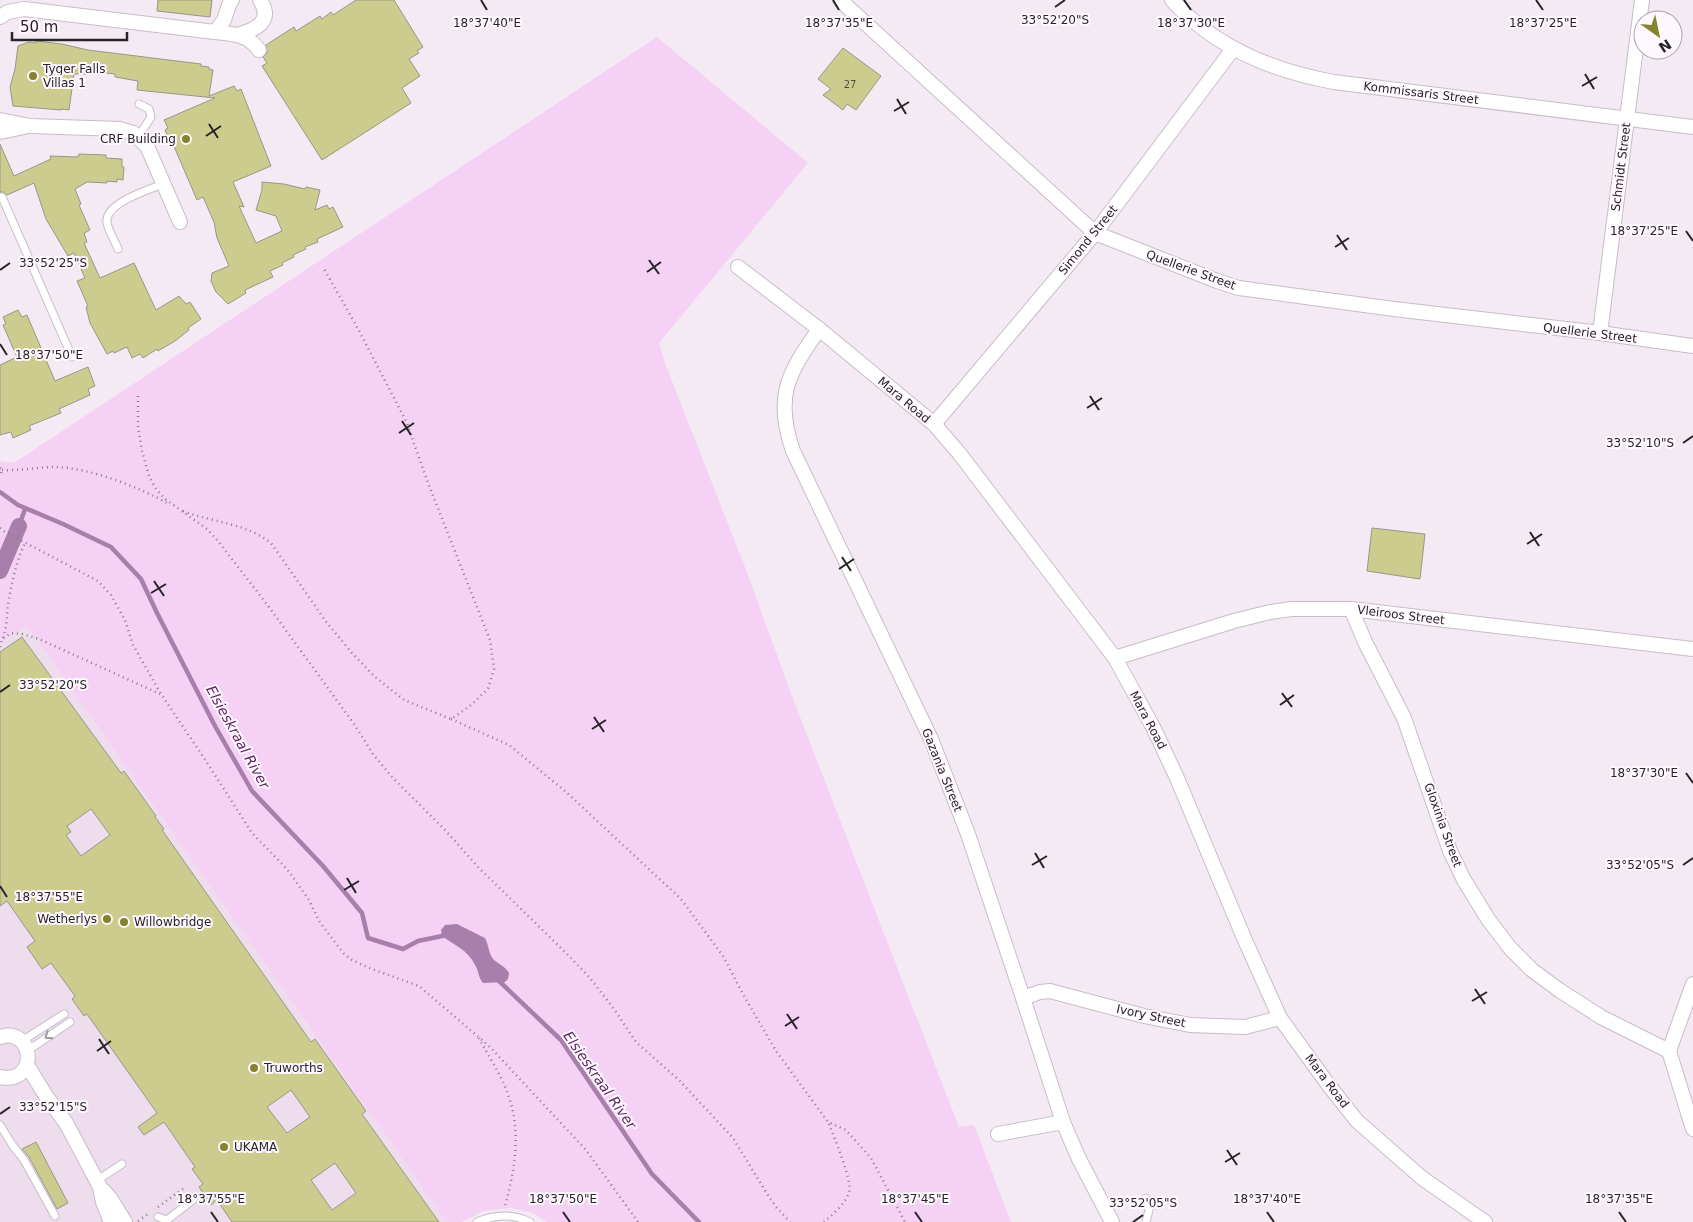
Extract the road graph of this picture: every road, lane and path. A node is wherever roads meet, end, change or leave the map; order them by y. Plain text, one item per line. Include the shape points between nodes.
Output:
1 (232, 0) edge
2 (260, 0) edge
3 (840, 0) edge
4 (1172, 0) edge
5 (1642, 0) edge
6 (0, 17) edge
7 (215, 32) junction
8 (236, 34) junction
9 (1233, 49) junction
10 (258, 50) dead end
11 (139, 104) dead end
12 (1628, 118) junction
13 (0, 120) edge
14 (30, 126) junction
15 (1693, 126) edge
16 (0, 132) edge
17 (138, 137) junction
18 (163, 184) junction
19 (2, 197) dead end
20 (180, 222) dead end
21 (1095, 233) junction
22 (118, 249) dead end
23 (738, 267) dead end
24 (324, 269) dead end
25 (820, 329) junction
26 (1600, 333) junction
27 (1693, 346) edge
28 (72, 357) dead end
29 (138, 396) dead end
30 (934, 424) junction
31 (1, 469) edge
32 (0, 476) edge
33 (176, 508) junction
34 (0, 528) edge
35 (25, 543) junction
36 (1351, 609) junction
37 (2, 639) junction
38 (0, 647) edge
39 (1693, 649) edge
40 (1115, 658) junction
41 (161, 694) junction
42 (451, 719) junction
43 (1693, 984) edge
44 (1023, 998) junction
45 (64, 1014) dead end
46 (1280, 1018) junction
47 (70, 1022) dead end
48 (1, 1035) edge
49 (479, 1037) junction
50 (1669, 1051) junction
51 (25, 1052) junction
52 (5, 1079) edge
53 (46, 1096) junction
54 (828, 1122) junction
55 (1063, 1122) junction
56 (0, 1125) edge
57 (1693, 1129) edge
58 (998, 1134) dead end
59 (122, 1164) dead end
60 (98, 1184) junction
61 (1146, 1198) dead end
62 (193, 1200) dead end
63 (502, 1215) junction
64 (55, 1216) dead end
65 (158, 1218) dead end
66 (111, 1222) edge
67 (125, 1222) edge
68 (477, 1222) edge
69 (530, 1222) edge
70 (638, 1222) edge
71 (790, 1222) edge
72 (824, 1222) edge
73 (905, 1222) edge
74 (1112, 1222) edge
75 (1146, 1222) edge
76 (1485, 1222) edge

1 - 7 street
2 - 8 street via 265,12 261,24 251,31
3 - 21 street, Quellerie Street
4 - 9 street, Kommissaris Street
5 - 12 street, Schmidt Street
6 - 7 street via 24,9
7 - 8 street
8 - 10 street via 252,41
9 - 12 street, Kommissaris Street via 1283,70 1334,82
9 - 21 street, Simond Street
11 - 17 lane via 146,106 151,117
12 - 15 street, Kommissaris Street
12 - 26 street, Schmidt Street
13 - 14 street
14 - 16 street
14 - 17 street via 120,129
17 - 18 street via 147,146
18 - 20 street
18 - 22 lane via 120,203 110,211 107,224
19 - 28 lane
21 - 26 street, Quellerie Street via 1240,288
21 - 30 street, Simond Street
23 - 25 street, Mara Road
24 - 42 path via 406,420 490,640 494,669 488,689
25 - 30 street, Mara Road
25 - 44 street, Gazania Street via 790,378 784,413 787,434 931,739 968,834
26 - 27 street, Quellerie Street
29 - 33 path via 138,427 149,476 156,489
30 - 40 street, Mara Road via 960,453
31 - 32 path
31 - 33 path via 58,467 88,472 115,480
33 - 42 path via 237,525 271,543 327,623 374,676 404,700
33 - 71 path via 207,529 229,555 391,776 590,978 636,1042 679,1080 733,1138 771,1200
34 - 35 path
35 - 37 path via 19,557
35 - 41 path via 98,580 112,595 133,645
36 - 39 street, Vleiroos Street
36 - 40 street, Vleiroos Street via 1270,612
36 - 50 street, Gloxinia Street via 1364,642 1404,718 1450,851 1488,919 1510,948 1558,990
37 - 38 path
37 - 41 path via 11,633 39,639
40 - 46 street, Mara Road via 1154,727
41 - 49 path via 252,833 287,869 343,953 369,968 418,986
42 - 54 path via 509,745 681,899 723,956 776,1051
43 - 50 street
44 - 46 street, Ivory Street via 1050,990 1190,1025 1245,1027
44 - 55 street, Gazania Street
45 - 51 lane
46 - 76 street, Mara Road via 1358,1121 1422,1178
47 -> 51 lane
48 - 51 street via 14,1037
49 - 63 path via 508,1096 514,1118 514,1164
49 - 70 path via 586,1150
50 - 57 street
51 - 52 street via 19,1074
51 - 53 street
52 - 53 street
53 - 60 street via 66,1123
54 - 72 path via 850,1191 840,1207
54 - 73 path via 846,1130 871,1158
55 - 58 street
55 - 74 street, Gazania Street
56 - 64 lane
59 - 60 lane
60 - 66 street
60 - 67 street
61 - 75 lane via 1149,1210
62 - 65 lane via 167,1220
63 - 68 lane
63 - 69 lane

